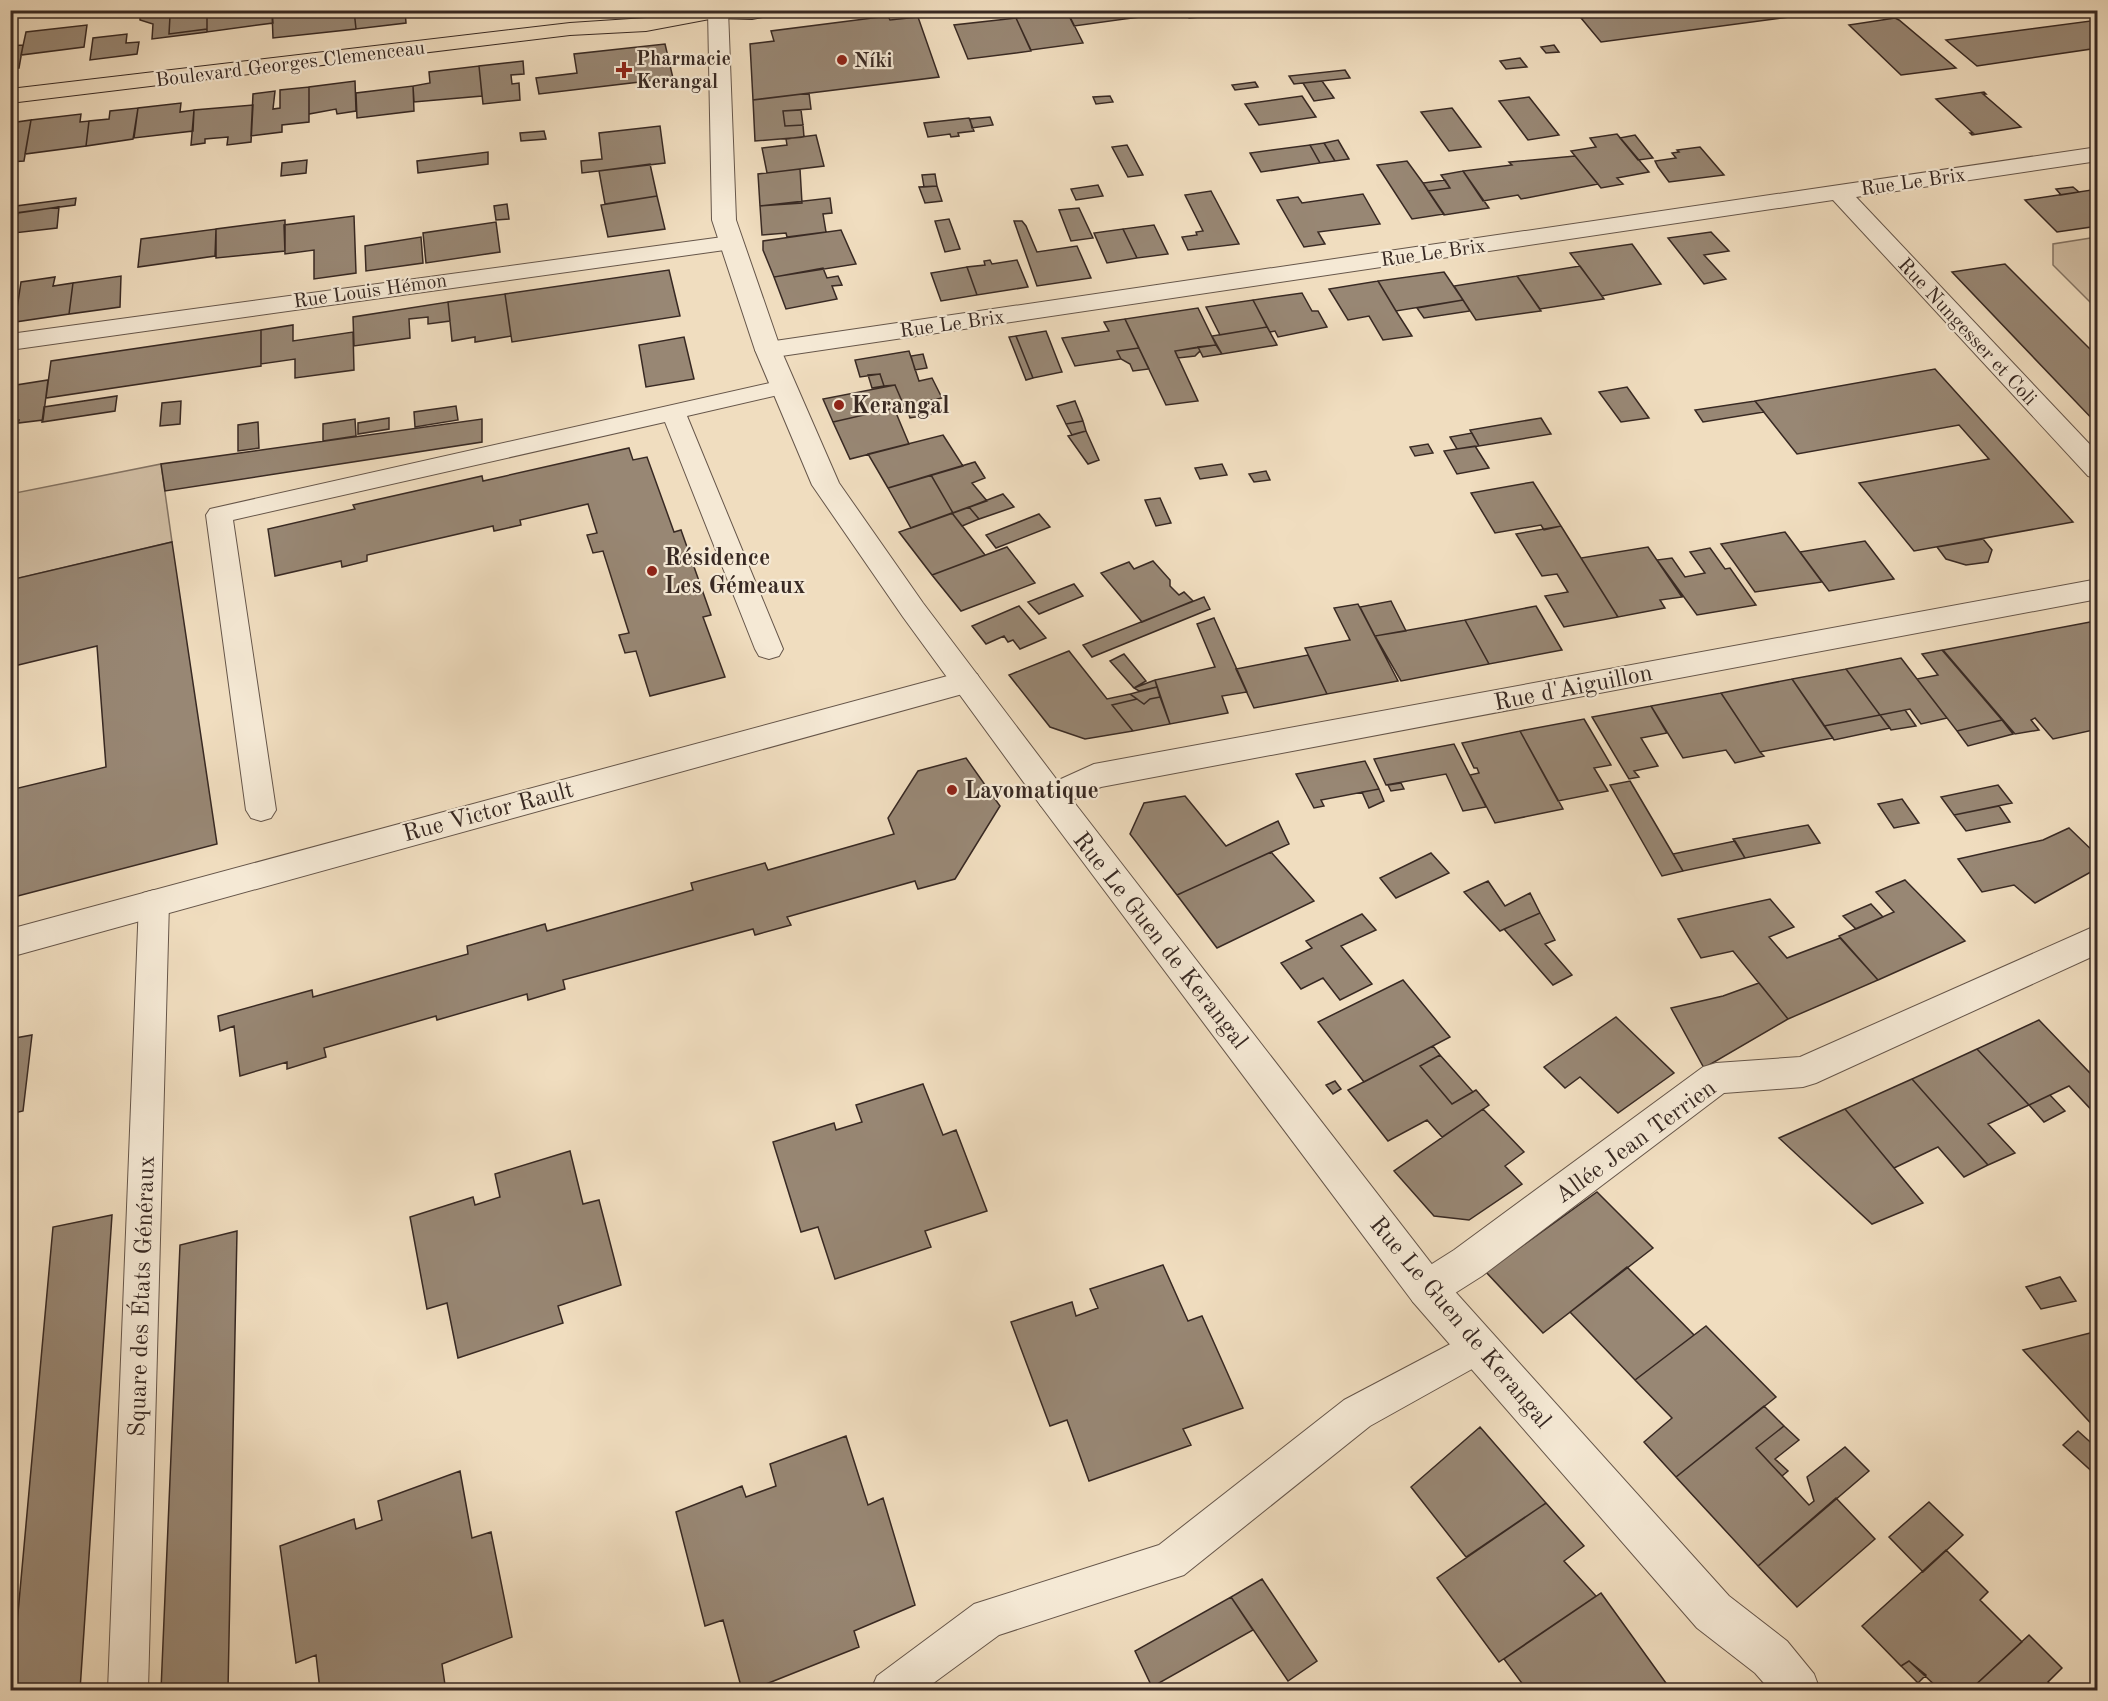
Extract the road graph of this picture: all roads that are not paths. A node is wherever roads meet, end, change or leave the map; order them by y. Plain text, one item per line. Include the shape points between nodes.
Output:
1 (771, 10) edge
2 (719, 11) edge
3 (10, 96) edge
4 (2097, 153) edge
5 (1838, 192) junction
6 (730, 243) junction
7 (10, 342) edge
8 (768, 350) junction
9 (783, 387) junction
10 (673, 412) junction
11 (2097, 470) edge
12 (2097, 589) edge
13 (769, 649) dead end
14 (966, 682) junction
15 (1052, 797) junction
16 (261, 810) dead end
17 (154, 902) junction
18 (2093, 941) dead end
19 (10, 943) edge
20 (1427, 1289) junction
21 (1477, 1347) junction
22 (128, 1690) edge
23 (891, 1690) edge
24 (1798, 1690) edge

1 - 2 main road, Boulevard Georges Clemenceau
2 - 3 main road, Boulevard Georges Clemenceau via 646,25 570,29
2 - 6 street, Rue Le Guen de Kerangal via 724,220
4 - 5 street, Rue Le Brix
5 - 8 street, Rue Le Brix
5 - 11 street, Rue Nungesser et Coli
6 - 7 street, Rue Louis Hémon
6 - 8 street, Rue Le Guen de Kerangal
8 - 9 street, Rue Le Guen de Kerangal
9 - 10 lane
9 - 14 street, Rue Le Guen de Kerangal via 826,485
10 - 13 lane
10 - 16 lane via 219,515
12 - 15 street, Rue d'Aiguillon via 1094,776
14 - 15 street, Rue Le Guen de Kerangal
14 - 17 street, Rue Victor Rault
15 - 20 street, Rue Le Guen de Kerangal
17 - 19 street, Rue Victor Rault
17 - 22 lane, Square des États Généraux
18 - 20 street, Allée Jean Terrien via 1803,1072 1716,1078 1468,1263
20 - 21 street, Rue Le Guen de Kerangal
21 - 23 lane via 1357,1413 1170,1562 988,1618
21 - 24 street, Rue Le Guen de Kerangal via 1713,1612 1771,1657

